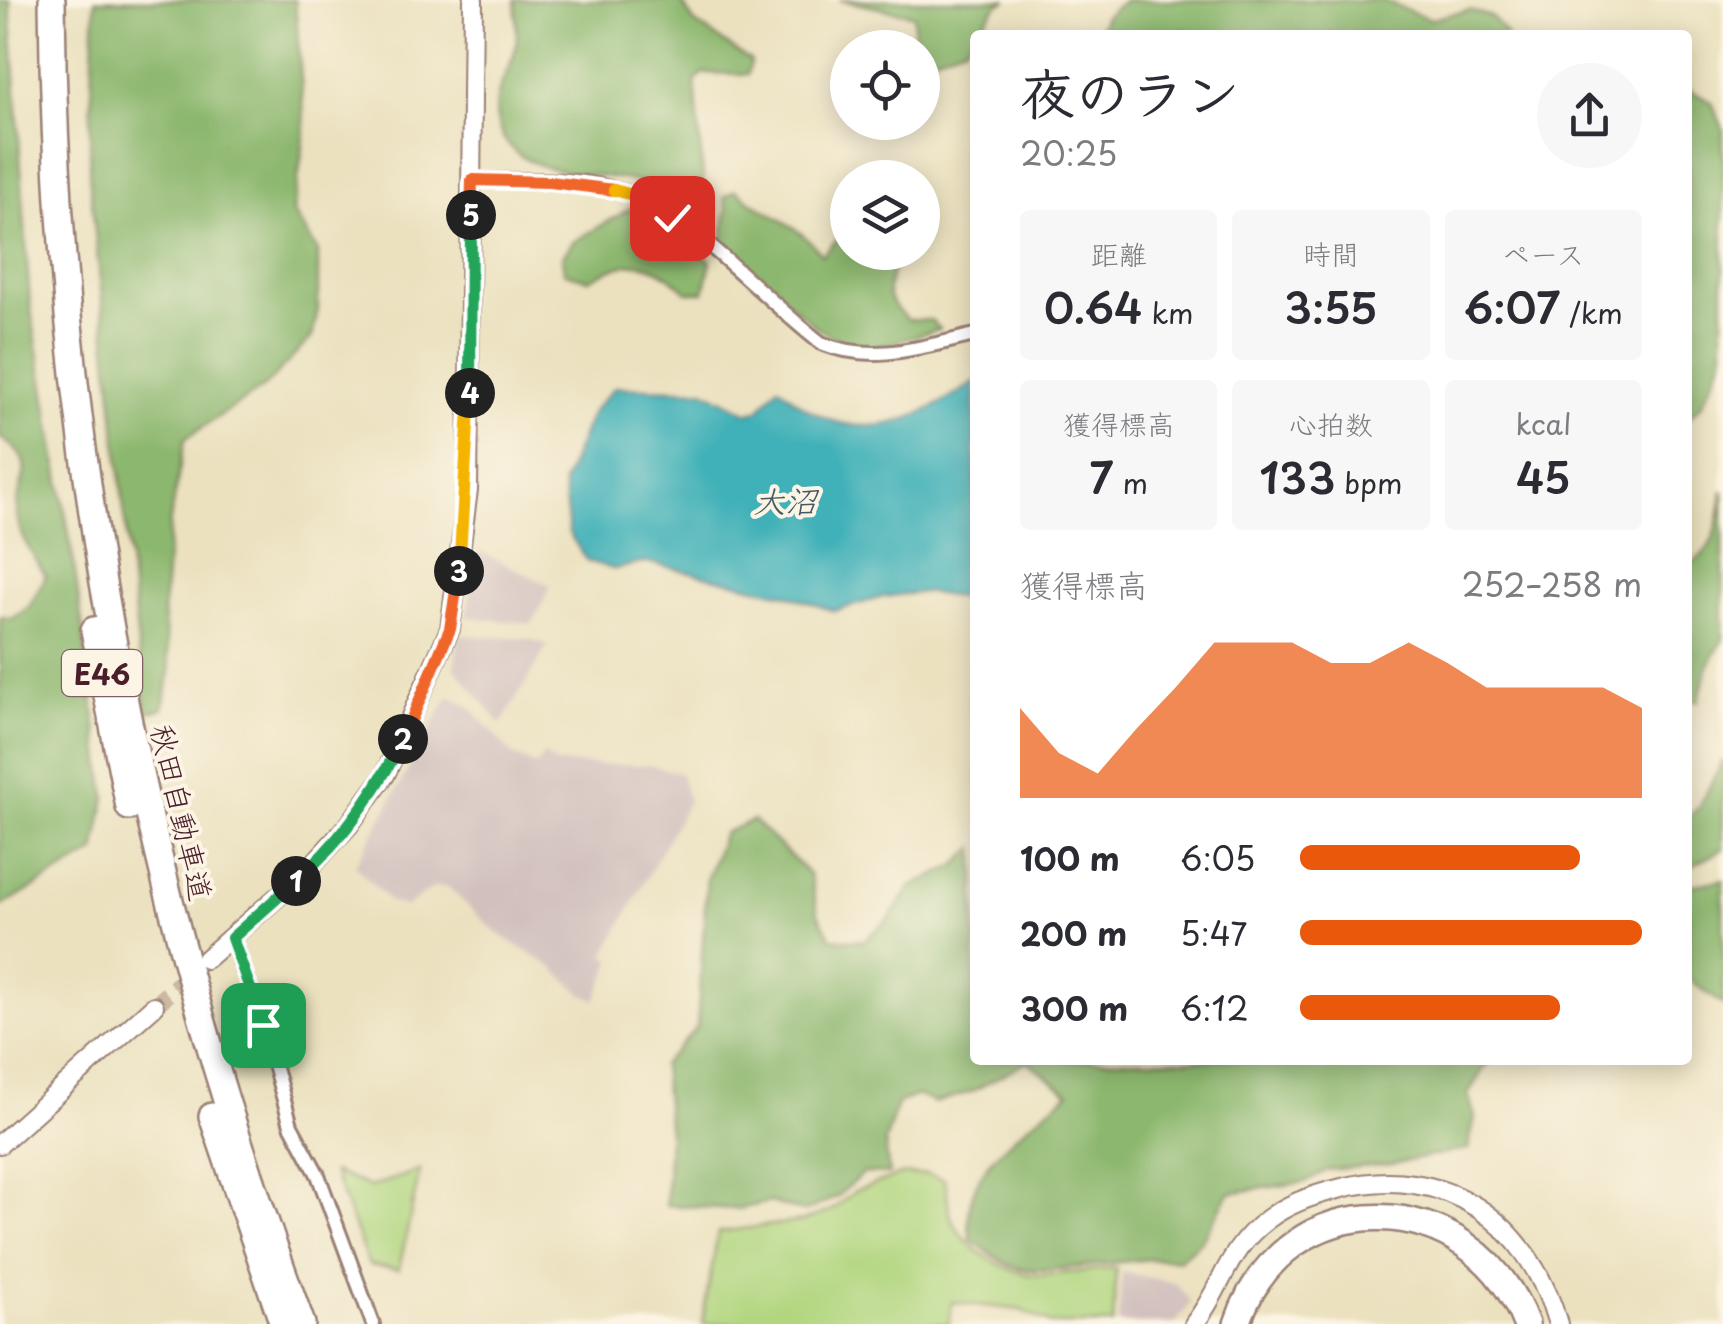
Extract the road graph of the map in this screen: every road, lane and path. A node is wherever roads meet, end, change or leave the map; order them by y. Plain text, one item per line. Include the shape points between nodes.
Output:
1 (36, 0) edge
2 (52, 0) edge
3 (474, 0) edge
4 (472, 180) junction
5 (970, 336) edge
6 (232, 938) junction
7 (206, 959) tunnel mouth
8 (154, 1006) tunnel mouth
9 (0, 1144) edge
10 (282, 1324) edge
11 (304, 1324) edge
12 (372, 1324) edge
13 (1194, 1324) edge
14 (1237, 1324) edge
15 (1253, 1324) edge
16 (1510, 1324) edge
17 (1526, 1324) edge
18 (1558, 1324) edge

1 - 10 highway, 秋田自動車道 / E46 via 48,285 96,642 168,964
2 - 11 highway, 秋田自動車道 / E46 via 66,284 113,640 184,959 240,1149
3 - 4 main road
4 - 5 street via 550,182 640,197 821,342 846,353 869,356
4 - 6 main road via 468,490 450,629 379,784 306,872
6 - 7 main road
6 - 12 street via 291,1124 318,1175
8 - 9 main road
13 - 18 main road via 1234,1248 1270,1217 1308,1196 1372,1180 1440,1186 1490,1216 1532,1258
14 - 17 highway via 1266,1270 1303,1238 1342,1222 1389,1216 1436,1227 1476,1250 1507,1284
15 - 16 highway via 1269,1291 1298,1261 1336,1240 1379,1232 1426,1240 1469,1264

